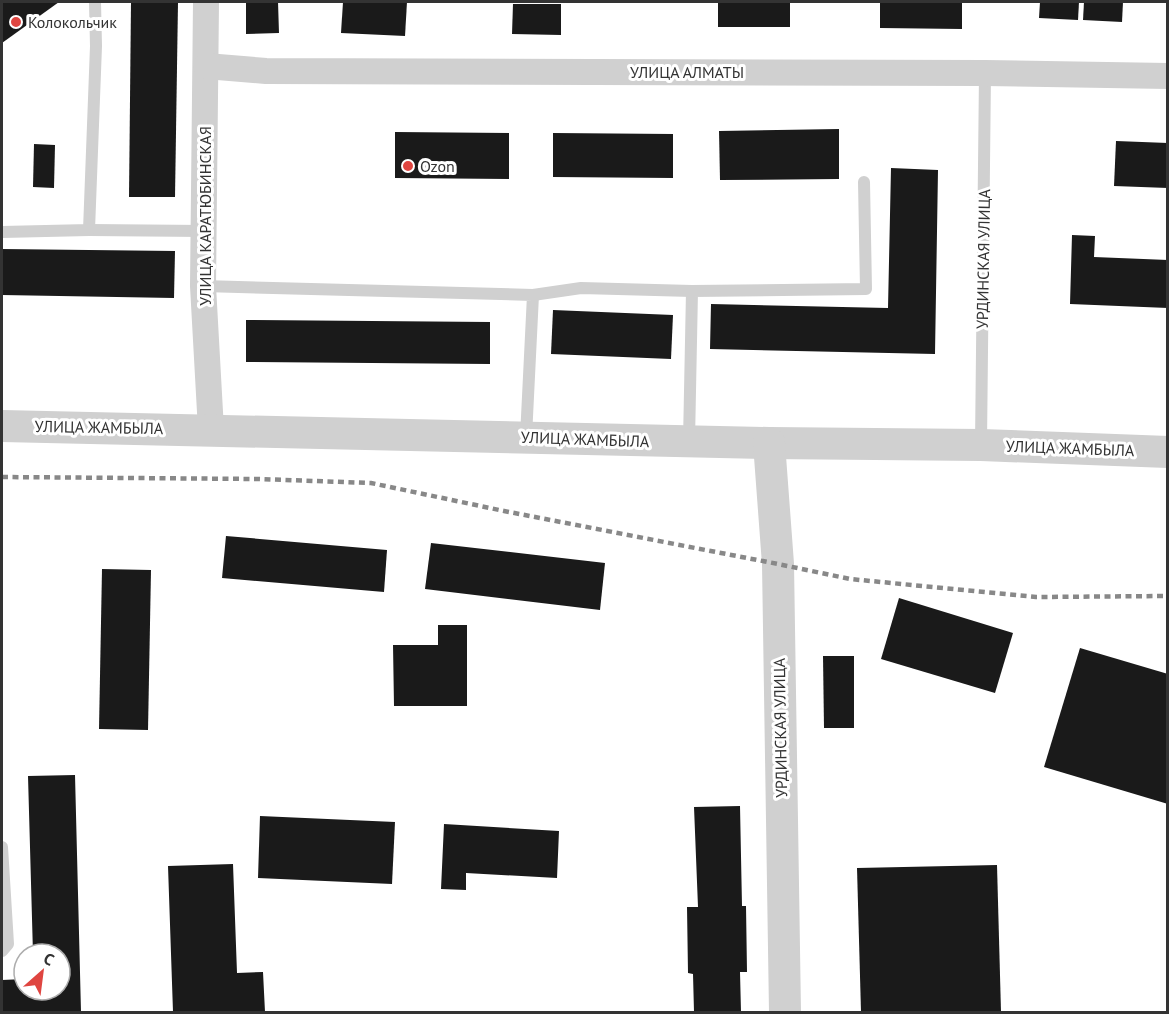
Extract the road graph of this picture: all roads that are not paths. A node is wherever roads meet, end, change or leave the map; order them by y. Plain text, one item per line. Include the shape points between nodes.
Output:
1 (95, 2) edge
2 (206, 2) edge
3 (206, 66) junction
4 (985, 74) junction
5 (1167, 76) edge
6 (864, 182) dead end
7 (89, 230) junction
8 (204, 231) junction
9 (2, 232) edge
10 (203, 286) junction
11 (692, 291) junction
12 (533, 295) junction
13 (2, 426) edge
14 (211, 430) junction
15 (526, 437) junction
16 (689, 442) junction
17 (769, 443) junction
18 (981, 445) junction
19 (1167, 452) edge
20 (2, 847) edge
21 (2, 951) edge
22 (785, 1012) edge

1 - 7 lane
2 - 3 street, УЛИЦА КАРАТЮБИНСКАЯ
3 - 4 street, УЛИЦА АЛМАТЫ via 266,71
3 - 8 street, УЛИЦА КАРАТЮБИНСКАЯ
4 - 5 street, УЛИЦА АЛМАТЫ
4 - 18 lane, УРДИНСКАЯ УЛИЦА
6 - 11 lane via 866,289
7 - 8 lane
7 - 9 lane
8 - 10 street, УЛИЦА КАРАТЮБИНСКАЯ
10 - 12 lane
10 - 14 street, УЛИЦА КАРАТЮБИНСКАЯ
11 - 12 lane via 581,288
11 - 16 lane
12 - 15 lane
13 - 14 street, УЛИЦА ЖАМБЫЛА
14 - 15 street, УЛИЦА ЖАМБЫЛА
15 - 16 street, УЛИЦА ЖАМБЫЛА
16 - 17 street, УЛИЦА ЖАМБЫЛА
17 - 18 street, УЛИЦА ЖАМБЫЛА
17 - 22 street, УРДИНСКАЯ УЛИЦА via 778,564
18 - 19 street, УЛИЦА ЖАМБЫЛА
20 - 21 lane via 8,944

